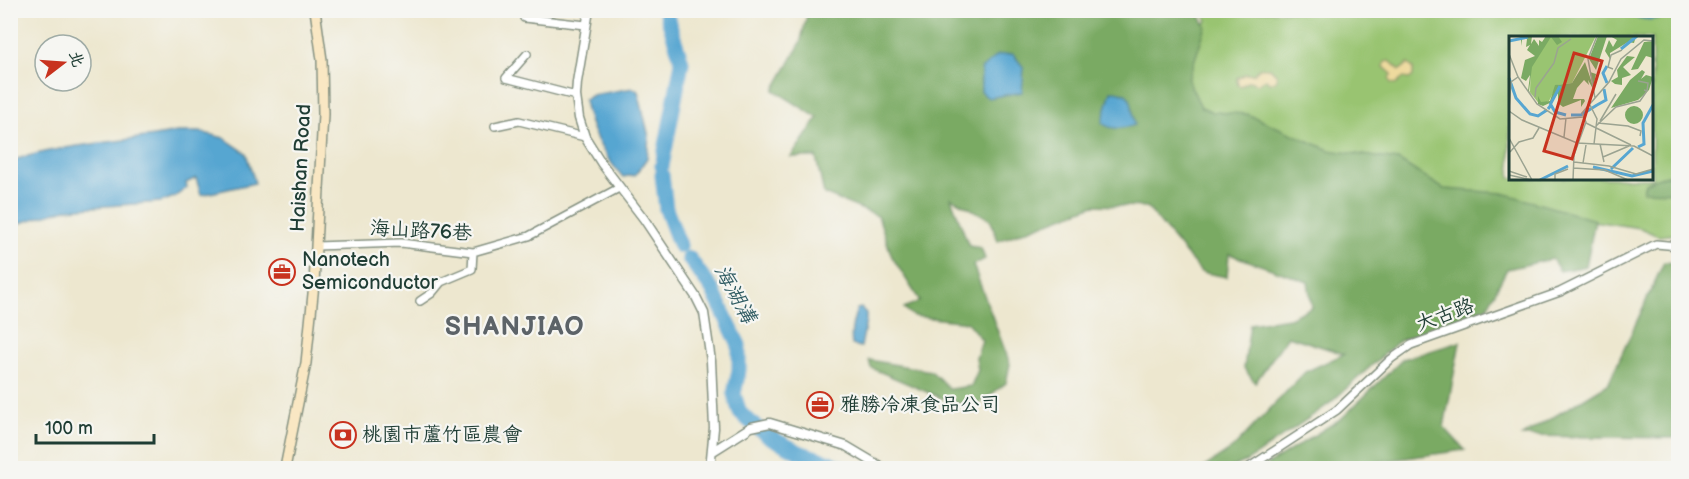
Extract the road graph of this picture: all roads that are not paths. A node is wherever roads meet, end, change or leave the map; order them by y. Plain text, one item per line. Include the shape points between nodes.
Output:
1 (315, 10) edge
2 (589, 10) edge
3 (525, 14) edge
4 (585, 25) junction
5 (528, 54) dead end
6 (576, 96) junction
7 (495, 126) dead end
8 (585, 137) junction
9 (619, 188) junction
10 (316, 246) junction
11 (1678, 246) edge
12 (473, 252) junction
13 (420, 301) dead end
14 (713, 451) junction
15 (285, 468) edge
16 (710, 468) edge
17 (883, 468) edge
18 (1248, 468) edge

1 - 10 main road, Haishan Road via 324,114
2 - 4 street
3 - 4 street
4 - 6 street
5 - 6 street via 506,78
6 - 8 street
7 - 8 street via 519,122
8 - 9 street
9 - 12 street, 海山路76巷 via 529,236
9 - 14 street via 644,219 704,314 711,361
10 - 12 street, 海山路76巷 via 401,243
10 - 15 main road, Haishan Road via 306,363
11 - 18 street, 大古路 via 1656,244 1560,292 1411,345 1337,410
12 - 13 street via 472,268 441,282
14 - 16 street
14 - 17 street via 754,426 770,423 830,439

